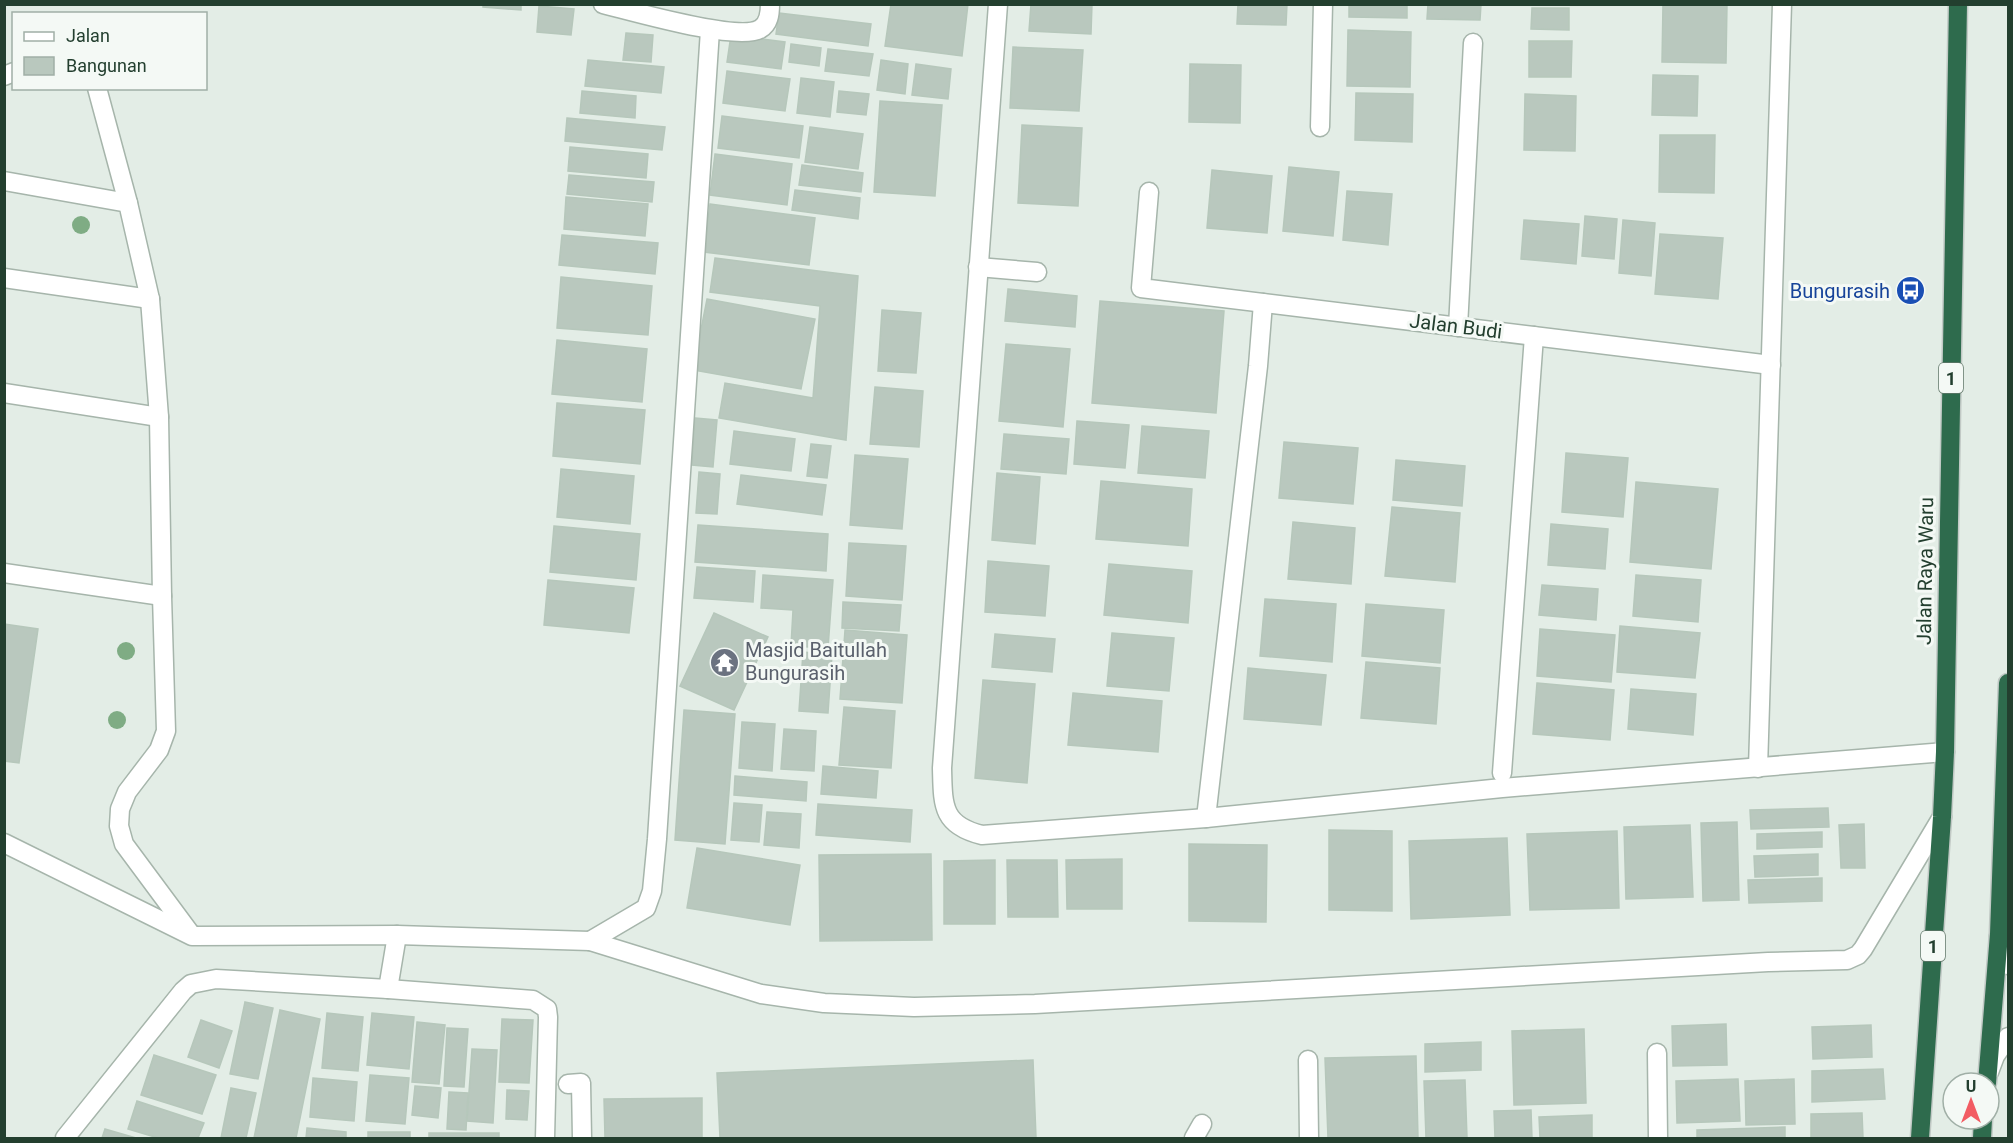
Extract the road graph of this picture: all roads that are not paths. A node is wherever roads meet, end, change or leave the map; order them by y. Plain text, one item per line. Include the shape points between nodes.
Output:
1 (603, 4) edge
2 (770, 4) edge
3 (998, 4) edge
4 (1323, 4) edge
5 (1782, 4) edge
6 (1958, 4) edge
7 (710, 30) junction
8 (1473, 43) dead end
9 (98, 90) edge
10 (1320, 127) dead end
11 (4, 181) edge
12 (1149, 192) dead end
13 (128, 203) junction
14 (978, 267) junction
15 (1037, 272) dead end
16 (4, 278) edge
17 (150, 299) junction
18 (1263, 303) junction
19 (1458, 327) junction
20 (1534, 336) junction
21 (1771, 365) junction
22 (4, 393) edge
23 (159, 417) junction
24 (4, 573) edge
25 (162, 596) junction
26 (2008, 683) edge
27 (1945, 752) junction
28 (1758, 768) junction
29 (1502, 773) dead end
30 (1942, 817) junction
31 (1206, 818) junction
32 (4, 843) edge
33 (1999, 934) junction
34 (397, 935) junction
35 (192, 936) junction
36 (590, 941) junction
37 (2008, 965) edge
38 (388, 989) junction
39 (2008, 1037) edge
40 (1657, 1053) dead end
41 (1308, 1060) dead end
42 (1988, 1071) edge
43 (1990, 1071) edge
44 (568, 1084) dead end
45 (65, 1138) edge
46 (545, 1138) edge
47 (582, 1138) edge
48 (1309, 1138) edge
49 (1658, 1138) edge
50 (1920, 1138) edge

1 - 7 street
2 - 7 street via 769,17 761,29
3 - 14 street
4 - 10 street
5 - 21 street
6 - 27 highway, Jalan Raya Waru / 1
7 - 36 street via 652,891 646,908
8 - 19 street
9 - 13 street
11 - 13 street
12 - 18 street, Jalan Budi via 1141,288
13 - 17 street
14 - 15 street
14 - 31 street via 942,768 946,811 954,824 982,835
16 - 17 street
17 - 23 street
18 - 19 street, Jalan Budi
18 - 31 street
19 - 20 street, Jalan Budi
20 - 21 street, Jalan Budi
20 - 29 street
21 - 28 street
22 - 23 street
23 - 25 street
24 - 25 street
25 - 35 street via 166,731 159,750 127,792 119,826 124,844
26 - 33 highway
27 - 28 street
27 - 30 highway, Jalan Raya Waru / 1
28 - 31 street via 1490,789
30 - 36 street via 1863,949 1846,960 1035,1004 914,1006 824,1003 761,994
30 - 50 highway, Jalan Raya Waru / 1
32 - 35 street
33 - 37 street
33 - 42 highway
34 - 35 street
34 - 36 street
34 - 38 street
38 - 45 street via 216,980 191,984
38 - 46 street via 533,1000 547,1009
39 - 43 street
40 - 49 street
41 - 48 street
44 - 47 street via 581,1083

